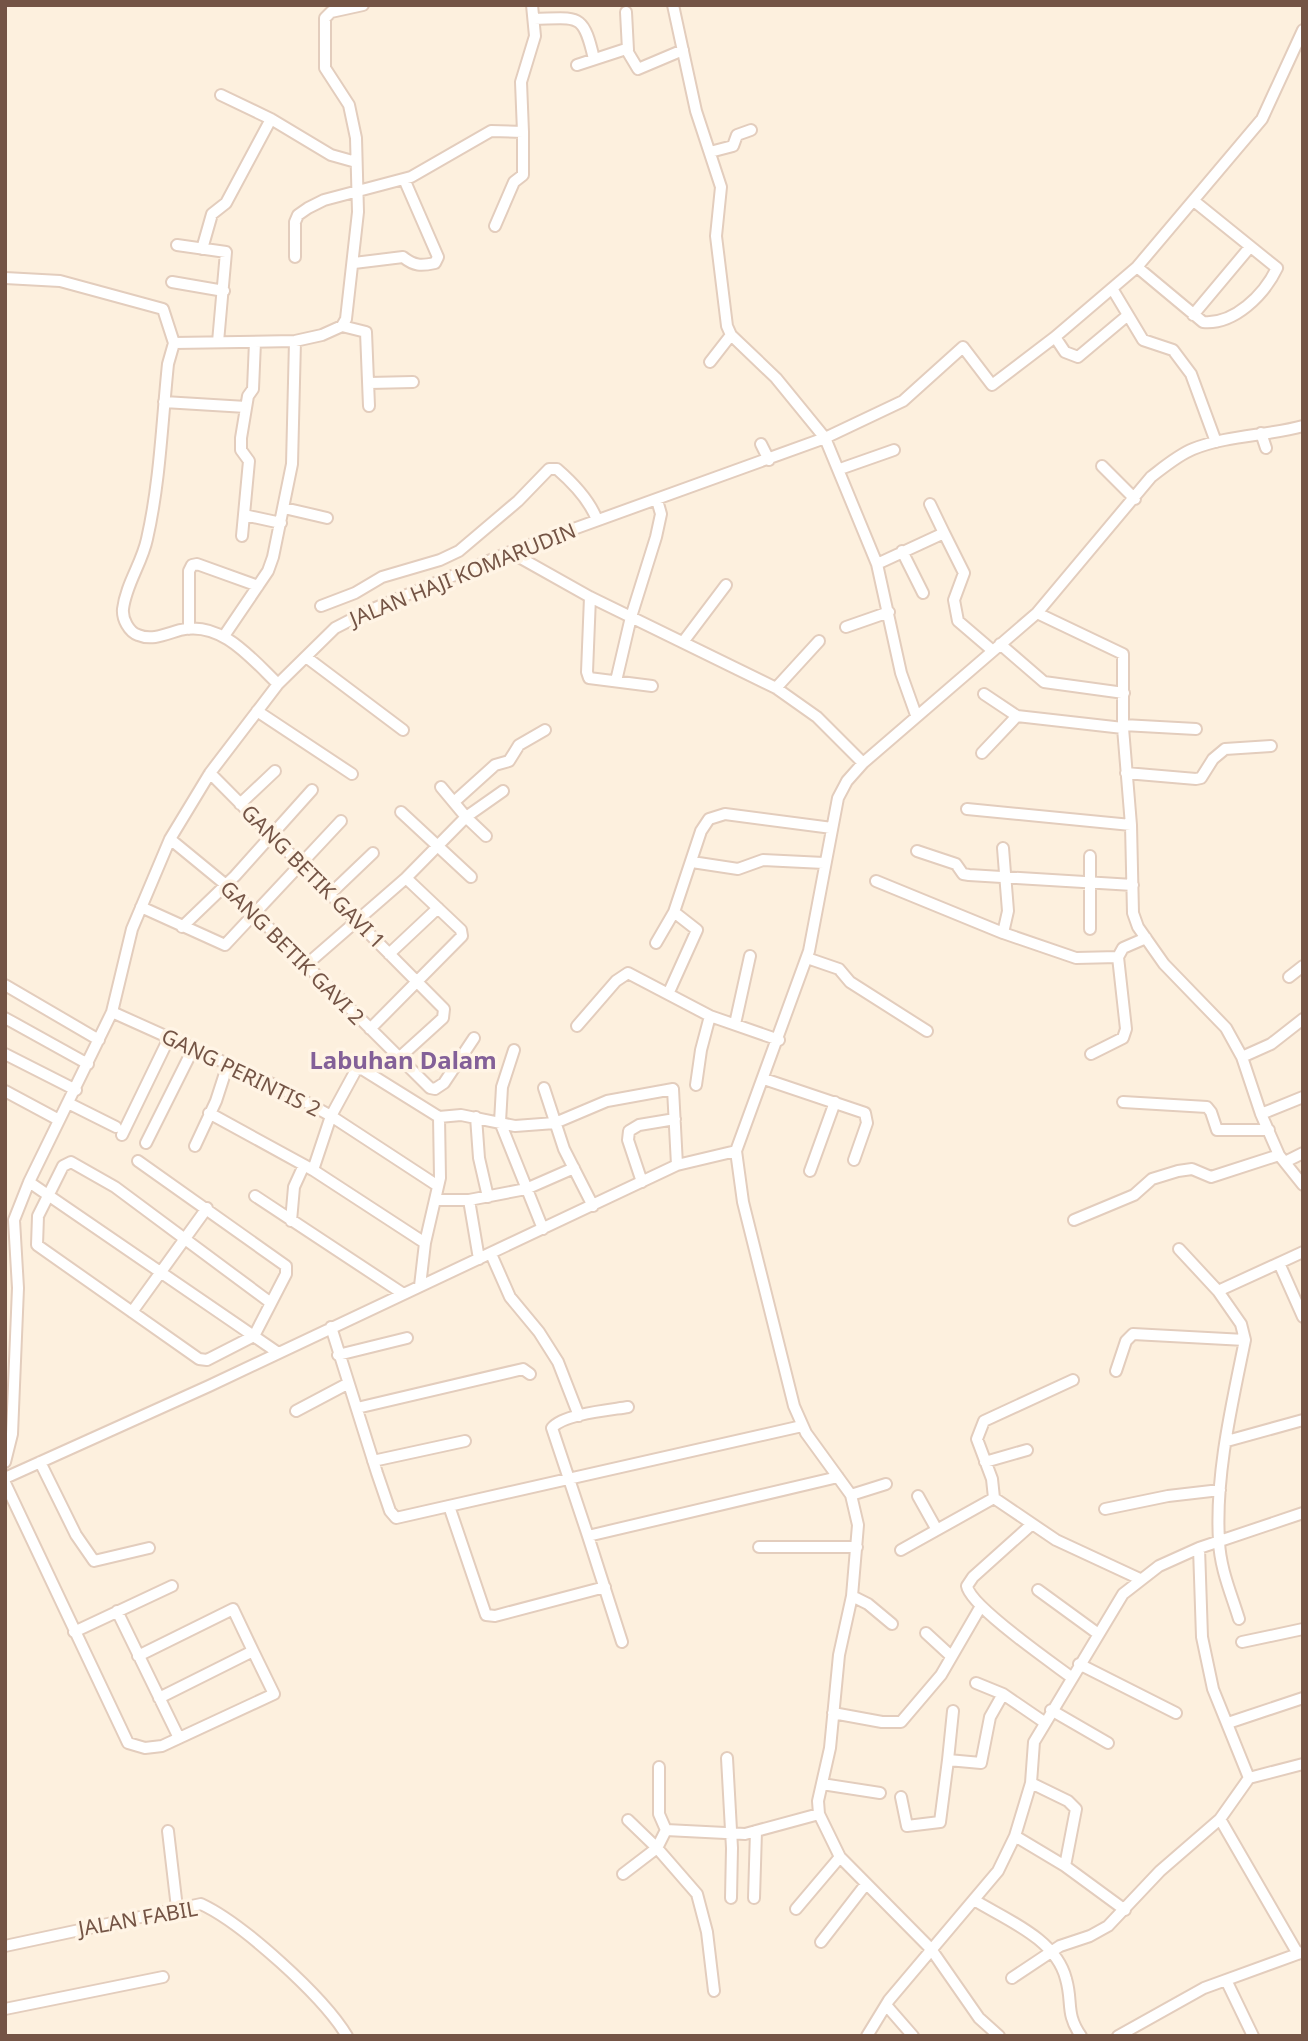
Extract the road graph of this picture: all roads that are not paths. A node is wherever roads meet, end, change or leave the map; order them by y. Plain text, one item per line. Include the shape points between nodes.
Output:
1 (363, 5) edge
2 (532, 5) edge
3 (571, 5) edge
4 (673, 5) edge
5 (626, 12) dead end
6 (534, 19) junction
7 (572, 19) junction
8 (1303, 30) edge
9 (628, 50) junction
10 (683, 50) junction
11 (594, 59) junction
12 (577, 65) dead end
13 (221, 95) dead end
14 (271, 119) junction
15 (751, 130) dead end
16 (523, 132) junction
17 (710, 152) junction
18 (356, 162) junction
19 (404, 179) junction
20 (357, 190) junction
21 (1194, 201) junction
22 (495, 226) dead end
23 (177, 245) dead end
24 (1250, 247) junction
25 (202, 248) junction
26 (295, 257) dead end
27 (354, 264) junction
28 (1137, 267) junction
29 (5, 278) edge
30 (172, 282) dead end
31 (224, 290) junction
32 (1112, 290) junction
33 (1128, 315) junction
34 (1193, 315) junction
35 (342, 326) junction
36 (732, 335) junction
37 (1055, 337) junction
38 (295, 341) junction
39 (218, 342) junction
40 (254, 342) junction
41 (174, 343) junction
42 (710, 362) dead end
43 (413, 382) dead end
44 (369, 383) junction
45 (164, 402) junction
46 (369, 406) dead end
47 (246, 407) junction
48 (1303, 426) edge
49 (822, 433) junction
50 (1261, 433) junction
51 (1216, 442) junction
52 (1265, 447) dead end
53 (894, 450) dead end
54 (1102, 466) dead end
55 (840, 469) junction
56 (1135, 499) junction
57 (657, 500) junction
58 (930, 504) dead end
59 (284, 508) junction
60 (244, 515) junction
61 (595, 516) junction
62 (327, 518) dead end
63 (281, 523) junction
64 (944, 533) junction
65 (242, 536) dead end
66 (902, 551) junction
67 (510, 552) junction
68 (877, 564) junction
69 (726, 585) dead end
70 (258, 586) junction
71 (923, 593) dead end
72 (590, 597) junction
73 (321, 606) dead end
74 (889, 612) junction
75 (1037, 613) junction
76 (631, 617) junction
77 (846, 626) dead end
78 (189, 629) junction
79 (224, 636) junction
80 (819, 641) dead end
81 (683, 642) junction
82 (997, 647) junction
83 (306, 657) junction
84 (616, 681) junction
85 (278, 684) junction
86 (652, 686) dead end
87 (776, 688) junction
88 (1124, 693) junction
89 (984, 694) dead end
90 (257, 711) junction
91 (916, 715) junction
92 (1017, 716) junction
93 (1123, 726) junction
94 (1196, 729) dead end
95 (403, 730) dead end
96 (545, 730) dead end
97 (1271, 746) dead end
98 (982, 753) dead end
99 (863, 763) junction
100 (275, 771) dead end
101 (210, 773) junction
102 (1126, 773) junction
103 (352, 774) dead end
104 (441, 787) dead end
105 (312, 790) dead end
106 (503, 791) dead end
107 (454, 802) junction
108 (240, 804) junction
109 (967, 809) dead end
110 (401, 813) dead end
111 (466, 817) junction
112 (341, 821) dead end
113 (1131, 825) junction
114 (832, 828) junction
115 (271, 835) junction
116 (486, 836) dead end
117 (170, 839) junction
118 (437, 848) junction
119 (1003, 848) dead end
120 (917, 851) dead end
121 (373, 853) dead end
122 (1090, 856) dead end
123 (692, 862) junction
124 (824, 863) junction
125 (301, 866) junction
126 (471, 877) dead end
127 (1004, 877) junction
128 (406, 878) junction
129 (876, 881) dead end
130 (1091, 882) junction
131 (226, 885) junction
132 (1133, 885) junction
133 (329, 895) junction
134 (141, 907) junction
135 (438, 908) junction
136 (674, 912) junction
137 (254, 914) junction
138 (356, 922) junction
139 (183, 927) junction
140 (1090, 929) dead end
141 (1003, 933) junction
142 (1146, 938) junction
143 (656, 943) dead end
144 (389, 954) junction
145 (750, 956) dead end
146 (1118, 957) junction
147 (807, 958) junction
148 (306, 965) junction
149 (1303, 967) edge
150 (1289, 977) dead end
151 (415, 983) junction
152 (5, 985) edge
153 (669, 992) junction
154 (112, 1012) junction
155 (710, 1016) junction
156 (5, 1018) edge
157 (1303, 1019) edge
158 (735, 1024) junction
159 (577, 1026) dead end
160 (370, 1029) junction
161 (927, 1031) dead end
162 (169, 1038) junction
163 (474, 1038) dead end
164 (99, 1040) junction
165 (779, 1040) junction
166 (192, 1049) junction
167 (514, 1050) dead end
168 (5, 1054) edge
169 (1091, 1054) dead end
170 (400, 1057) junction
171 (1242, 1057) junction
172 (88, 1064) junction
173 (228, 1064) junction
174 (764, 1079) junction
175 (696, 1084) dead end
176 (544, 1088) dead end
177 (76, 1090) junction
178 (5, 1091) edge
179 (1303, 1097) edge
180 (835, 1102) junction
181 (1123, 1102) dead end
182 (68, 1103) junction
183 (209, 1113) junction
184 (1261, 1114) junction
185 (331, 1116) junction
186 (439, 1117) junction
187 (476, 1117) junction
188 (675, 1119) junction
189 (59, 1120) junction
190 (500, 1122) junction
191 (555, 1123) junction
192 (1269, 1130) junction
193 (146, 1143) dead end
194 (195, 1146) dead end
195 (736, 1151) junction
196 (1303, 1153) edge
197 (1282, 1159) junction
198 (854, 1160) dead end
199 (138, 1161) dead end
200 (677, 1165) junction
201 (308, 1168) junction
202 (573, 1168) junction
203 (810, 1171) dead end
204 (29, 1182) junction
205 (642, 1182) junction
206 (1303, 1185) edge
207 (438, 1186) junction
208 (526, 1189) junction
209 (49, 1194) junction
210 (255, 1196) dead end
211 (488, 1197) junction
212 (435, 1200) junction
213 (469, 1200) junction
214 (593, 1206) junction
215 (207, 1208) junction
216 (1074, 1220) dead end
217 (291, 1221) junction
218 (543, 1229) junction
219 (186, 1240) junction
220 (425, 1242) junction
221 (1179, 1249) dead end
222 (1303, 1252) edge
223 (491, 1254) junction
224 (480, 1259) junction
225 (1279, 1263) junction
226 (163, 1272) junction
227 (420, 1286) junction
228 (1218, 1291) junction
229 (402, 1293) junction
230 (271, 1303) junction
231 (132, 1312) junction
232 (1303, 1317) edge
233 (331, 1327) junction
234 (254, 1336) junction
235 (407, 1338) dead end
236 (1245, 1340) junction
237 (277, 1352) junction
238 (338, 1355) junction
239 (1116, 1371) dead end
240 (10, 1372) edge
241 (530, 1374) dead end
242 (1073, 1380) dead end
243 (347, 1384) junction
244 (628, 1407) dead end
245 (357, 1408) junction
246 (296, 1411) dead end
247 (579, 1416) junction
248 (1303, 1420) edge
249 (802, 1426) junction
250 (8, 1431) edge
251 (465, 1441) dead end
252 (1227, 1441) junction
253 (1027, 1450) dead end
254 (373, 1461) junction
255 (5, 1462) edge
256 (40, 1462) junction
257 (985, 1462) junction
258 (838, 1476) junction
259 (568, 1478) junction
260 (5, 1481) edge
261 (886, 1484) dead end
262 (1220, 1490) junction
263 (851, 1495) junction
264 (918, 1496) dead end
265 (994, 1498) junction
266 (449, 1506) junction
267 (1105, 1510) dead end
268 (1303, 1513) edge
269 (1031, 1525) junction
270 (937, 1530) junction
271 (588, 1536) junction
272 (1219, 1541) junction
273 (759, 1547) dead end
274 (857, 1547) junction
275 (149, 1548) dead end
276 (1199, 1548) junction
277 (901, 1549) dead end
278 (1140, 1579) junction
279 (172, 1586) dead end
280 (605, 1587) junction
281 (1038, 1590) dead end
282 (852, 1596) junction
283 (981, 1606) junction
284 (117, 1611) junction
285 (1239, 1619) dead end
286 (892, 1624) dead end
287 (1303, 1629) edge
288 (74, 1632) junction
289 (926, 1633) dead end
290 (1097, 1633) junction
291 (622, 1642) dead end
292 (1242, 1642) dead end
293 (253, 1651) junction
294 (138, 1656) junction
295 (951, 1656) junction
296 (1079, 1664) junction
297 (1071, 1677) junction
298 (976, 1683) dead end
299 (1003, 1694) junction
300 (159, 1698) junction
301 (1303, 1698) edge
302 (1051, 1710) junction
303 (953, 1711) dead end
304 (833, 1713) junction
305 (1176, 1713) dead end
306 (1044, 1722) junction
307 (1228, 1723) junction
308 (179, 1738) junction
309 (1108, 1743) dead end
310 (727, 1758) dead end
311 (948, 1760) junction
312 (1303, 1764) edge
313 (659, 1768) dead end
314 (1249, 1778) junction
315 (1031, 1783) junction
316 (822, 1784) junction
317 (880, 1793) dead end
318 (901, 1797) dead end
319 (819, 1814) junction
320 (1220, 1819) junction
321 (628, 1820) dead end
322 (666, 1830) junction
323 (168, 1831) dead end
324 (756, 1831) junction
325 (731, 1833) junction
326 (1015, 1836) junction
327 (657, 1848) junction
328 (839, 1857) junction
329 (1065, 1866) junction
330 (623, 1874) dead end
331 (866, 1884) junction
332 (731, 1898) dead end
333 (754, 1898) dead end
334 (974, 1900) junction
335 (177, 1908) junction
336 (796, 1909) dead end
337 (1125, 1910) junction
338 (821, 1942) dead end
339 (5, 1946) edge
340 (931, 1949) junction
341 (1054, 1951) junction
342 (1301, 1953) edge
343 (163, 1977) dead end
344 (1012, 1978) dead end
345 (1226, 1980) junction
346 (714, 1991) dead end
347 (886, 2005) junction
348 (5, 2009) edge
349 (346, 2036) edge
350 (867, 2036) edge
351 (913, 2036) edge
352 (999, 2036) edge
353 (1081, 2036) edge
354 (1118, 2036) edge
355 (1253, 2036) edge

1 - 18 street via 331,12 325,18 326,68 349,105
2 - 6 street
3 - 7 street
4 - 10 street
5 - 9 street
6 - 7 street
6 - 16 street via 531,54 521,82
7 - 11 street via 587,30
8 - 21 street via 1262,119
9 - 10 street via 638,69
9 - 11 street
10 - 17 street
11 - 12 street
13 - 14 street
14 - 18 street via 321,150
14 - 25 street via 226,203 212,214
15 - 17 street via 737,135 733,146
16 - 19 street via 491,131
16 - 22 street via 523,174 514,182
17 - 36 street via 722,187 716,236 727,326
18 - 20 street
19 - 20 street
19 - 27 street via 438,257 435,263 421,266 403,257
20 - 26 street via 324,200 298,215
20 - 27 street
21 - 24 street
21 - 28 street
23 - 25 street
24 - 34 street
24 - 34 street via 1277,268 1269,280 1233,317 1213,323
25 - 31 street via 226,252
27 - 35 street
28 - 32 street
28 - 34 street
29 - 41 street via 60,281 163,309
30 - 31 street
31 - 39 street
32 - 33 street
32 - 37 street
33 - 37 street via 1078,357 1065,352
33 - 51 street via 1143,340 1177,354 1197,388
35 - 38 street
35 - 44 street via 366,332
36 - 42 street
36 - 49 street
37 - 49 street, JALAN HAJI KOMARUDIN via 992,385 963,347 903,401
38 - 40 street
38 - 59 street via 292,464
39 - 40 street
39 - 41 street
40 - 47 street via 254,382
41 - 45 street
43 - 44 street
44 - 46 street
45 - 47 street
45 - 78 street via 147,542 122,612 128,627 141,636 153,638
47 - 60 street via 241,448 249,461
48 - 50 street
49 - 55 street
49 - 57 street, JALAN HAJI KOMARUDIN via 765,452
50 - 51 street
50 - 52 street
51 - 56 street via 1192,449 1170,463
53 - 55 street
54 - 56 street
55 - 68 street
56 - 75 street
57 - 61 street, JALAN HAJI KOMARUDIN
57 - 76 street via 659,526
58 - 64 street
59 - 62 street
59 - 63 street
60 - 63 street
60 - 65 street
61 - 67 street, JALAN HAJI KOMARUDIN
61 - 73 street via 559,470 549,469 458,551 382,577
63 - 70 street via 271,564
64 - 66 street
64 - 82 street via 964,573 954,600 958,621
66 - 68 street
66 - 71 street
67 - 72 street
67 - 83 street, JALAN HAJI KOMARUDIN via 346,621
68 - 74 street
69 - 81 street
70 - 78 street via 192,565
70 - 79 street
72 - 76 street
72 - 84 street via 587,672 596,681
74 - 77 street
74 - 91 street via 901,673
75 - 82 street
75 - 88 street via 1118,650 1125,661
76 - 81 street
76 - 84 street
78 - 79 street
79 - 85 street
80 - 87 street
81 - 87 street
82 - 88 street via 1044,682
82 - 91 street
83 - 85 street, JALAN HAJI KOMARUDIN
83 - 95 street
84 - 86 street
85 - 90 street, JALAN HAJI KOMARUDIN
87 - 99 street via 817,717
88 - 93 street
89 - 92 street
90 - 101 street, JALAN HAJI KOMARUDIN
90 - 103 street
91 - 99 street
92 - 93 street
92 - 98 street
93 - 94 street
93 - 102 street
96 - 107 street via 519,745 509,761 495,765
97 - 102 street via 1225,749 1196,779
99 - 114 street via 838,798
100 - 108 street
101 - 108 street, GANG BETIK GAVI 1
101 - 117 street, JALAN HAJI KOMARUDIN
102 - 113 street
104 - 107 street
105 - 115 street
106 - 111 street
107 - 111 street
108 - 115 street, GANG BETIK GAVI 1
109 - 113 street
110 - 118 street
111 - 116 street
111 - 118 street
112 - 125 street
113 - 132 street
114 - 123 street via 714,816 705,823
114 - 124 street
115 - 125 street, GANG BETIK GAVI 1
115 - 131 street
117 - 131 street, GANG BETIK GAVI 2
117 - 134 street, JALAN HAJI KOMARUDIN
118 - 126 street
118 - 128 street
119 - 127 street
120 - 127 street via 956,864 963,874
121 - 133 street
122 - 130 street
123 - 124 street via 738,869 763,860
123 - 136 street
124 - 147 street
125 - 133 street, GANG BETIK GAVI 1
125 - 137 street
127 - 130 street
127 - 141 street via 1007,911
128 - 135 street
128 - 138 street
129 - 141 street
130 - 132 street
130 - 140 street
131 - 137 street, GANG BETIK GAVI 2
131 - 139 street
132 - 142 street via 1133,913
133 - 138 street, GANG BETIK GAVI 1
134 - 139 street
134 - 154 street, JALAN HAJI KOMARUDIN via 125,951
135 - 144 street
135 - 151 street via 462,936
136 - 143 street
136 - 153 street via 697,930
137 - 139 street via 223,946
137 - 148 street, GANG BETIK GAVI 2
138 - 144 street, GANG BETIK GAVI 1
138 - 148 street
141 - 146 street via 1076,958
142 - 146 street via 1123,948
142 - 171 street via 1164,964 1226,1028
144 - 151 street, GANG BETIK GAVI 1
145 - 158 street
146 - 169 street via 1126,1029 1123,1038
147 - 161 street via 839,969 850,982
147 - 165 street
148 - 160 street, GANG BETIK GAVI 2
149 - 150 street
151 - 160 street
151 - 170 street, GANG BETIK GAVI 1 via 444,1009 444,1016
152 - 164 street
153 - 155 street
153 - 159 street via 624,974
154 - 162 street, GANG PERINTIS 2
154 - 164 street, JALAN HAJI KOMARUDIN
155 - 158 street
155 - 175 street
156 - 172 street
157 - 171 street via 1271,1044
158 - 165 street
160 - 170 street, GANG BETIK GAVI 2
162 - 166 street, GANG PERINTIS 2
162 - 182 street via 119,1131
163 - 170 street, GANG BETIK GAVI 2 via 438,1088 430,1088
164 - 172 street, JALAN HAJI KOMARUDIN
165 - 174 street
166 - 173 street, GANG PERINTIS 2
166 - 193 street
167 - 190 street via 502,1087
168 - 177 street
171 - 184 street
172 - 177 street, JALAN HAJI KOMARUDIN
173 - 183 street
173 - 185 street, GANG PERINTIS 2
174 - 180 street
174 - 195 street
176 - 191 street
177 - 182 street, JALAN HAJI KOMARUDIN
178 - 189 street
179 - 184 street
180 - 198 street via 867,1116
180 - 203 street
181 - 192 street via 1207,1107 1217,1130
182 - 189 street, JALAN HAJI KOMARUDIN
183 - 194 street
183 - 201 street
184 - 192 street
185 - 186 street via 356,1070 362,1069
185 - 201 street
185 - 207 street, GANG PERINTIS 2
186 - 187 street
186 - 207 street via 442,1159
187 - 190 street
187 - 211 street
188 - 191 street via 675,1091 670,1089 607,1101
188 - 200 street
188 - 205 street via 629,1131
189 - 204 street, JALAN HAJI KOMARUDIN
190 - 191 street via 515,1126
190 - 208 street
191 - 202 street
192 - 197 street
195 - 200 street
195 - 249 street via 743,1202
196 - 197 street
197 - 206 street
197 - 216 street via 1210,1177 1192,1169 1178,1171 1152,1179 1134,1195
199 - 215 street
200 - 205 street
201 - 217 street via 293,1187
201 - 220 street
202 - 208 street
202 - 214 street
204 - 209 street
204 - 240 street, JALAN HAJI KOMARUDIN via 14,1220 18,1288
205 - 214 street
207 - 212 street
208 - 211 street
208 - 218 street
209 - 219 street via 63,1166 71,1162 115,1187
209 - 226 street
209 - 231 street via 37,1216 35,1244
210 - 217 street
211 - 213 street
212 - 213 street
212 - 220 street
213 - 224 street
214 - 218 street
215 - 219 street
215 - 230 street via 286,1266
217 - 229 street
218 - 223 street
219 - 226 street
219 - 230 street
220 - 227 street
221 - 228 street
222 - 225 street
223 - 224 street
223 - 247 street via 510,1297 558,1362
224 - 227 street
225 - 228 street
225 - 232 street
226 - 231 street
226 - 234 street
227 - 229 street
228 - 236 street via 1241,1324
229 - 233 street
230 - 234 street
231 - 234 street via 201,1360
233 - 237 street
233 - 238 street
234 - 237 street
235 - 238 street
236 - 239 street via 1133,1334
236 - 252 street
237 - 256 street
238 - 243 street
240 - 250 street, JALAN HAJI KOMARUDIN
241 - 245 street via 523,1369
242 - 257 street via 984,1421 977,1439
243 - 245 street
243 - 246 street
244 - 247 street
245 - 254 street
247 - 259 street via 552,1428
248 - 252 street
249 - 258 street
249 - 259 street
250 - 255 street, JALAN HAJI KOMARUDIN
251 - 254 street
252 - 262 street
253 - 257 street
254 - 266 street via 396,1518
256 - 260 street
256 - 275 street via 94,1562
257 - 265 street
258 - 263 street
258 - 271 street
259 - 266 street
259 - 271 street
260 - 288 street
261 - 263 street
262 - 267 street
262 - 272 street
263 - 274 street via 858,1525
264 - 270 street
265 - 269 street
265 - 270 street
266 - 280 street via 486,1615
268 - 272 street
269 - 278 street
269 - 283 street via 969,1582 968,1591
270 - 277 street
271 - 280 street
272 - 276 street
272 - 285 street
273 - 274 street
274 - 282 street
276 - 278 street
276 - 307 street via 1202,1637 1213,1689
278 - 290 street via 1113,1606
279 - 284 street
280 - 291 street
281 - 290 street
282 - 286 street
282 - 304 street
283 - 295 street
283 - 297 street
284 - 288 street
284 - 294 street
287 - 292 street
288 - 308 street via 128,1743 145,1748
289 - 295 street
290 - 296 street
293 - 294 street via 233,1609
293 - 300 street
293 - 308 street via 274,1694
294 - 300 street
295 - 304 street via 941,1675 901,1722
296 - 297 street
296 - 305 street
297 - 302 street
298 - 299 street
299 - 306 street
299 - 311 street via 990,1717 983,1762
300 - 308 street
301 - 307 street
302 - 306 street
302 - 309 street
303 - 311 street
304 - 316 street
306 - 315 street via 1034,1742
307 - 314 street
310 - 325 street
311 - 318 street via 940,1822 906,1826
312 - 314 street
313 - 322 street via 659,1814
314 - 320 street
315 - 326 street
315 - 329 street via 1076,1809
316 - 317 street
316 - 319 street
319 - 324 street
319 - 328 street
320 - 337 street via 1160,1871
320 - 342 street
321 - 327 street
322 - 325 street
322 - 327 street
323 - 335 street
324 - 325 street
324 - 333 street
325 - 332 street
326 - 329 street
326 - 334 street via 998,1871
327 - 330 street
327 - 346 street via 697,1894
328 - 331 street
328 - 336 street
329 - 337 street
331 - 338 street
331 - 340 street
334 - 340 street
334 - 341 street
335 - 339 street, JALAN FABIL
335 - 349 street, JALAN FABIL via 201,1904 215,1911 289,1969
337 - 341 street via 1094,1934 1068,1941
340 - 347 street
340 - 352 street via 979,2018
341 - 344 street
341 - 353 street via 1068,1987 1069,2016
342 - 345 street
343 - 348 street
345 - 354 street
345 - 355 street
347 - 350 street
347 - 351 street

